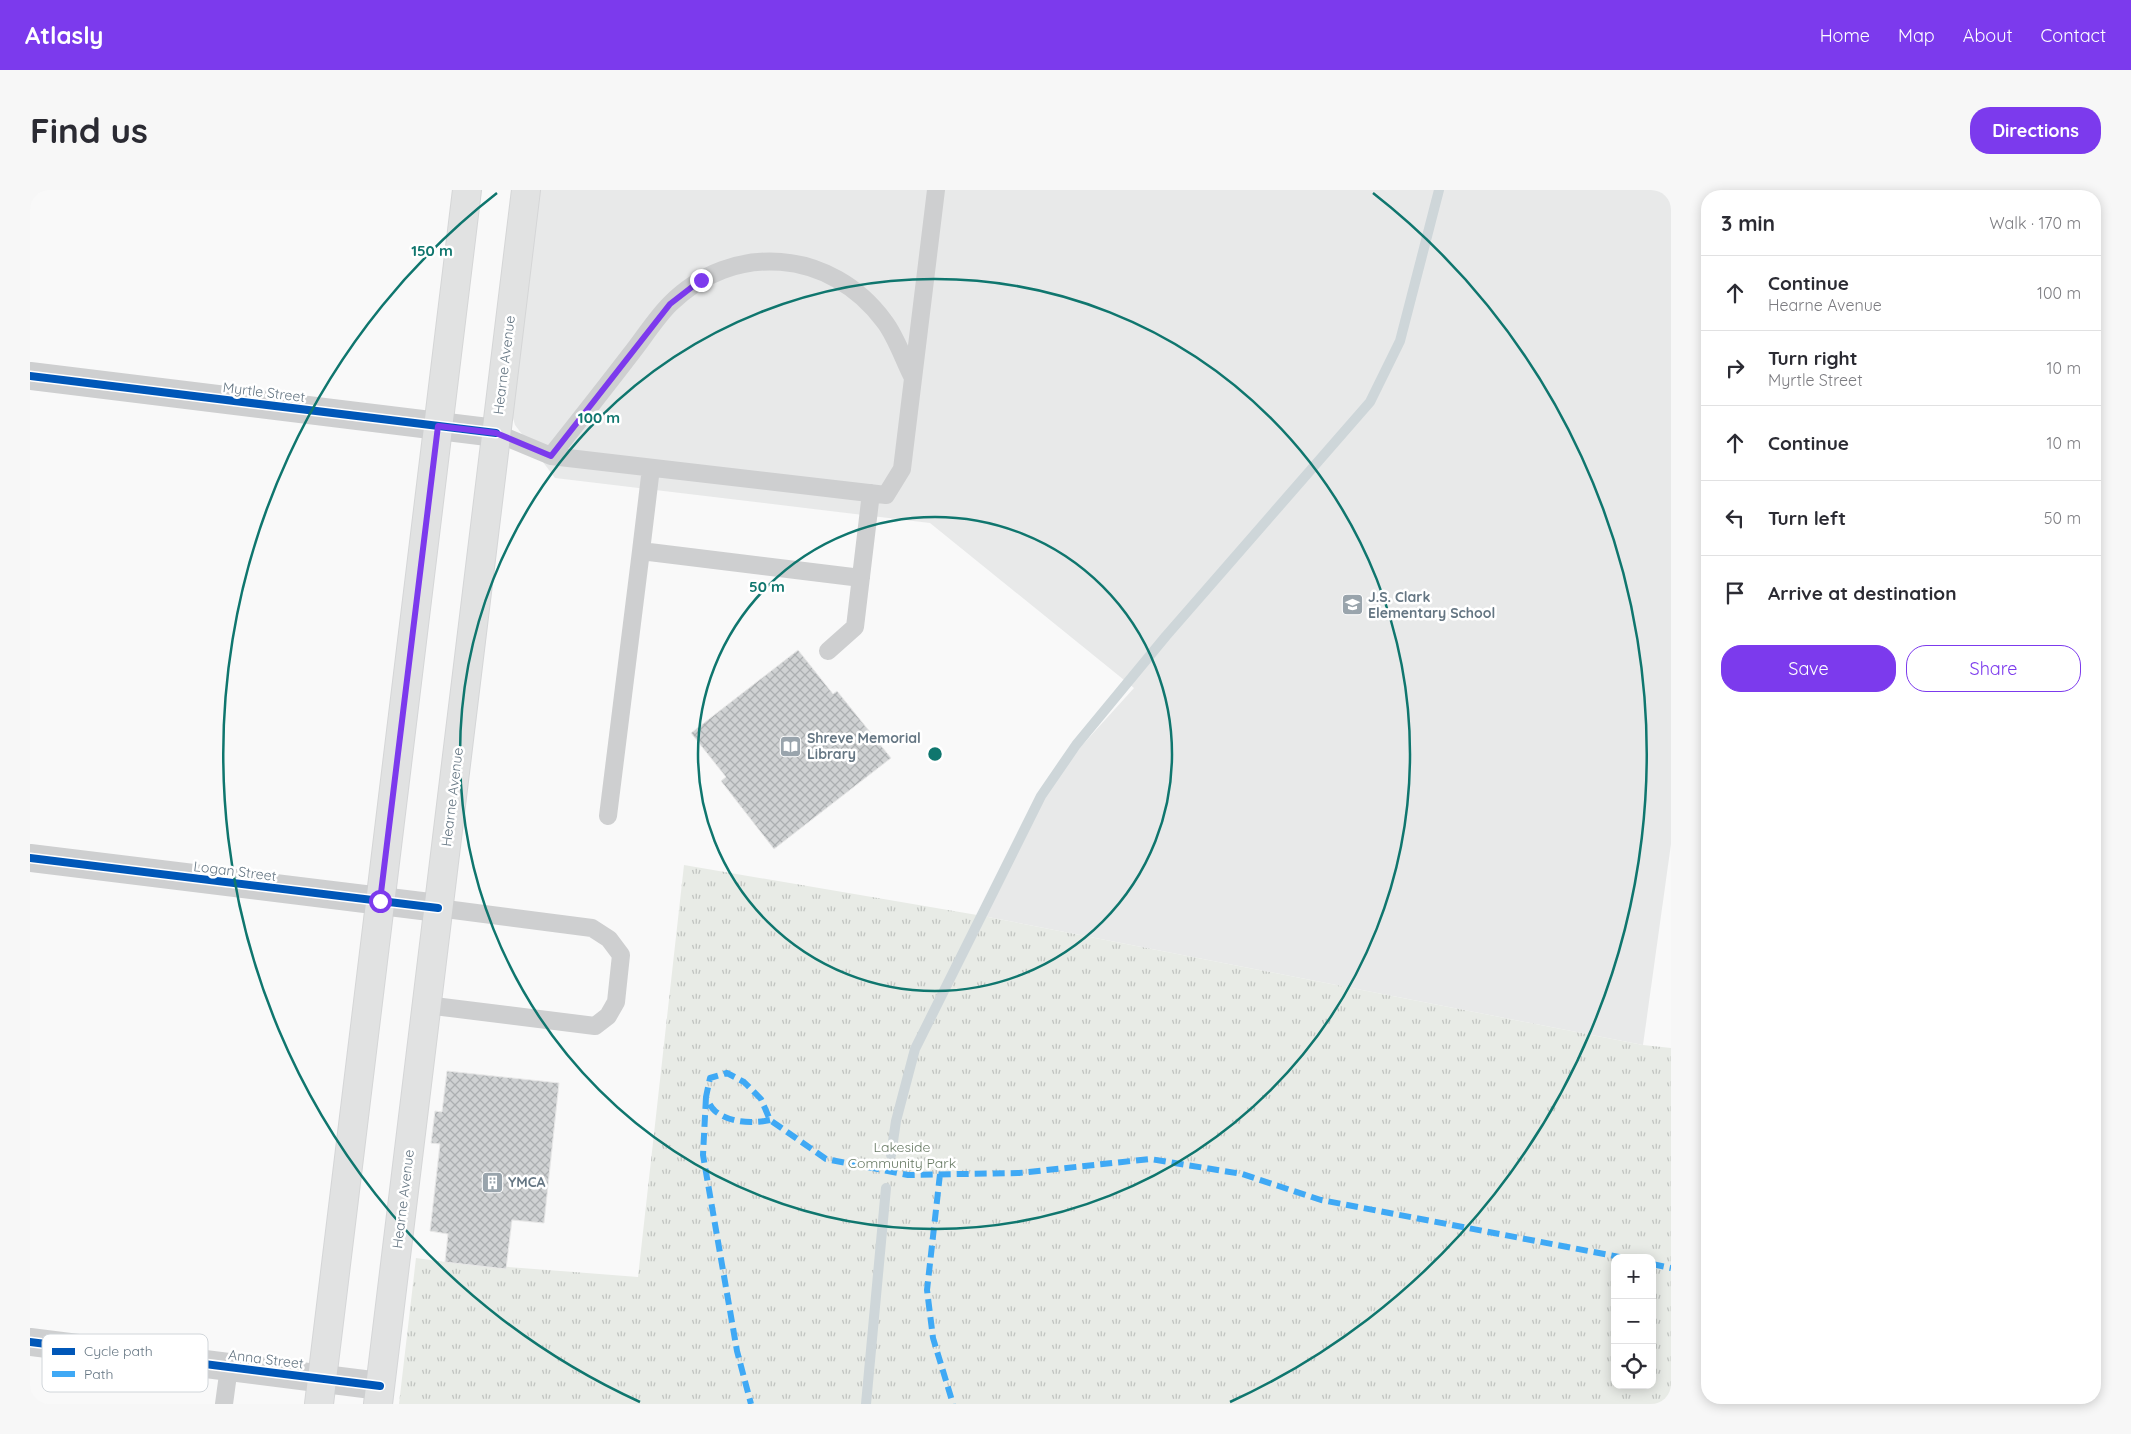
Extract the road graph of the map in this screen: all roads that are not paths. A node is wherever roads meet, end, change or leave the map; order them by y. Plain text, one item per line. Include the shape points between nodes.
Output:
1 (467, 190) edge
2 (526, 190) edge
3 (936, 190) edge
4 (30, 376) edge
5 (913, 379) junction
6 (438, 426) junction
7 (496, 433) junction
8 (551, 456) junction
9 (651, 468) junction
10 (872, 493) junction
11 (641, 551) junction
12 (861, 578) junction
13 (828, 651) dead end
14 (608, 816) dead end
15 (30, 858) edge
16 (380, 901) junction
17 (438, 908) junction
18 (426, 1005) junction
19 (208, 1364) edge
20 (229, 1367) junction
21 (321, 1391) edge
22 (379, 1395) edge
23 (224, 1404) edge

1 - 6 main road
2 - 7 main road, Hearne Avenue
3 - 5 lane
4 - 6 street, Myrtle Street
5 - 8 lane via 885,321 861,296 830,275 787,261 762,260 738,265 701,280 670,304
5 - 10 lane via 902,469 886,495
6 - 7 street, Myrtle Street
6 - 16 main road
7 - 8 lane
7 - 17 main road, Hearne Avenue
8 - 9 lane
9 - 10 lane
9 - 11 lane
10 - 12 lane
11 - 12 lane
11 - 14 lane
12 - 13 lane via 855,627
15 - 16 street, Logan Street
16 - 17 street, Logan Street
16 - 21 main road
17 - 18 main road, Hearne Avenue
17 - 18 lane via 592,928 608,939 621,955 616,1002 608,1016 595,1026
18 - 22 main road, Hearne Avenue
19 - 20 street, Anna Street
20 - 21 street, Anna Street
20 - 23 lane
21 - 22 street, Anna Street

